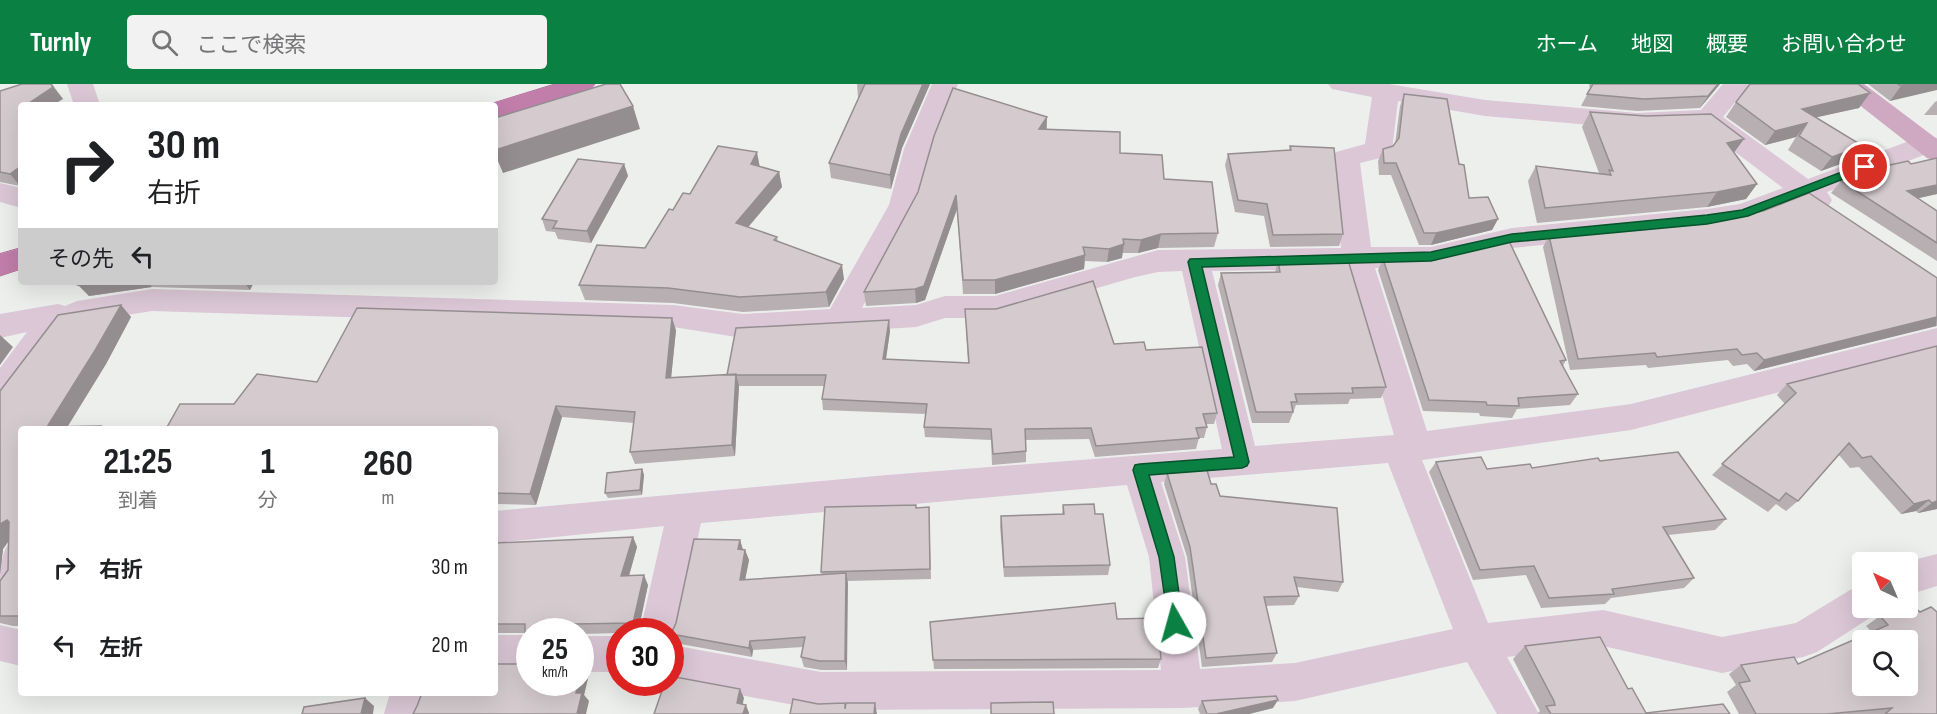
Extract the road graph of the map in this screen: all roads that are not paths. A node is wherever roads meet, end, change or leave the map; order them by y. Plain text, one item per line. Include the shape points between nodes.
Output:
1 (80, 84) edge
2 (582, 84) edge
3 (945, 84) edge
4 (1341, 84) edge
5 (1737, 84) edge
6 (1848, 84) edge
7 (1386, 92) junction
8 (86, 102) edge
9 (498, 110) edge
10 (1708, 118) junction
11 (1932, 148) edge
12 (1802, 190) junction
13 (0, 192) edge
14 (18, 197) edge
15 (1841, 215) edge
16 (1357, 258) junction
17 (18, 259) edge
18 (1195, 262) junction
19 (0, 265) edge
20 (78, 285) edge
21 (58, 315) junction
22 (839, 321) junction
23 (0, 326) edge
24 (1937, 340) edge
25 (0, 392) edge
26 (1407, 448) junction
27 (1242, 462) junction
28 (1140, 470) junction
29 (686, 509) junction
30 (498, 527) edge
31 (0, 538) edge
32 (18, 538) edge
33 (18, 553) edge
34 (1937, 570) edge
35 (1918, 575) edge
36 (0, 578) edge
37 (1852, 609) edge
38 (662, 618) edge
39 (1477, 642) junction
40 (0, 643) edge
41 (18, 647) edge
42 (498, 653) edge
43 (516, 653) edge
44 (684, 666) edge
45 (1183, 689) junction
46 (409, 696) edge
47 (1077, 701) edge
48 (404, 714) edge
49 (1520, 714) edge

1 - 8 street
2 - 9 highway
3 - 22 street via 918,149 903,205
4 - 7 street
5 - 10 street
6 - 11 main road
7 - 10 street via 1485,108 1626,120
7 - 16 street via 1378,150 1346,158
10 - 12 street
11 - 12 street
12 - 15 street
12 - 16 street via 1744,213 1707,219 1512,238 1431,257
13 - 14 street
16 - 18 street
16 - 26 street
17 - 19 highway
18 - 22 street via 1158,261 1135,266 995,307 945,307 916,316
18 - 27 street
20 - 21 street
21 - 22 street via 152,300 674,316 743,326
21 - 23 street
21 - 25 street
24 - 26 street via 1631,417
26 - 27 street
26 - 39 street
27 - 28 street
28 - 29 street
28 - 45 street via 1167,557
29 - 30 street
29 - 38 street
31 - 32 street
33 - 36 street
34 - 35 street
37 - 39 street via 1803,639 1722,656 1603,628
39 - 45 street via 1295,682
39 - 49 street
40 - 41 street
42 - 43 street
44 - 47 street via 821,691
45 - 47 street
46 - 48 street

